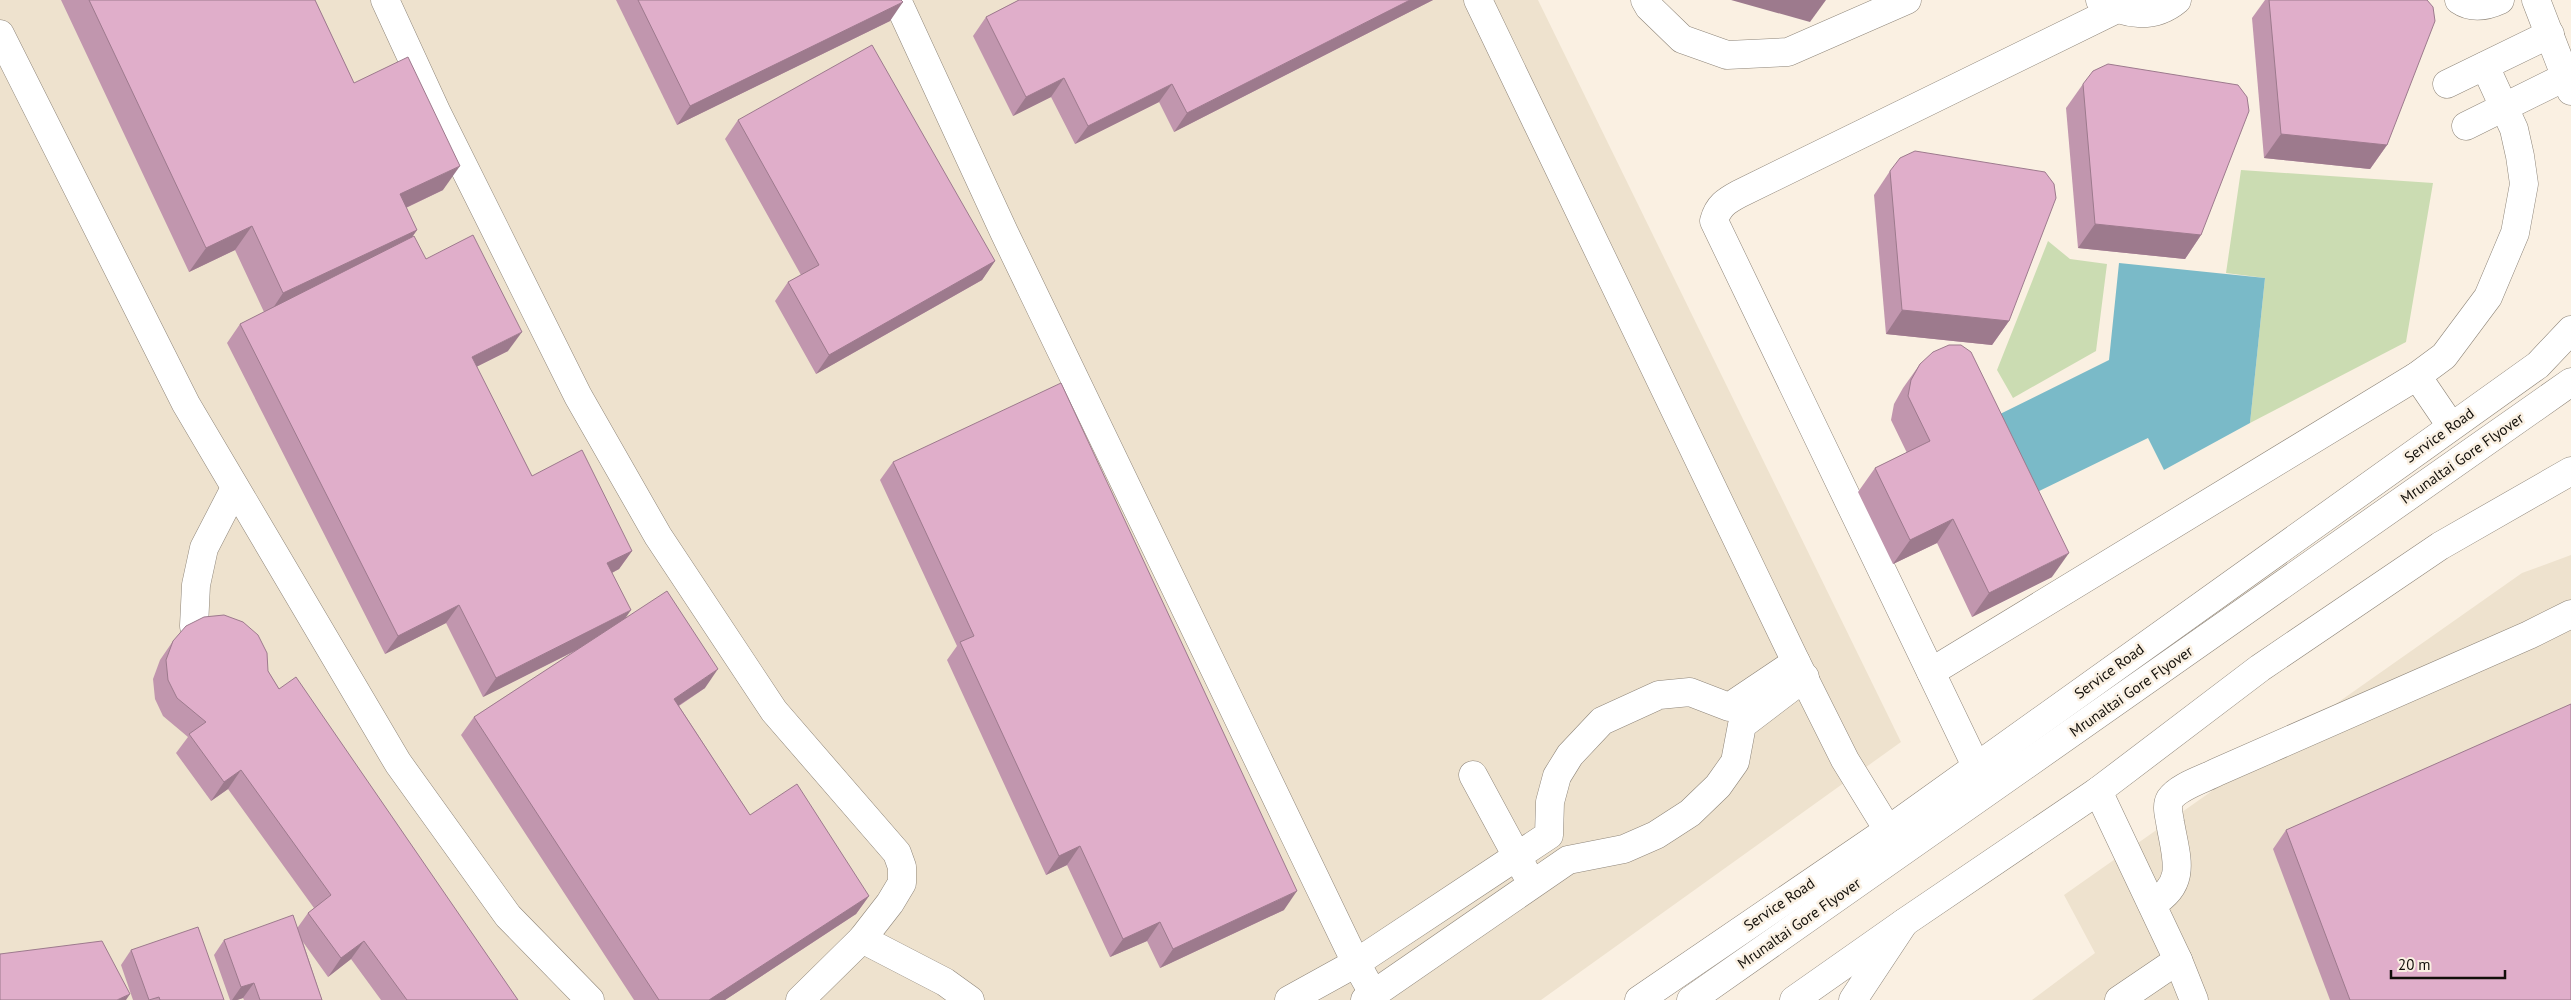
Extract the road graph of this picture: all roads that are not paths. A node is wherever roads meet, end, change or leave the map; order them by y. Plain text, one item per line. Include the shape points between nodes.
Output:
1 (385, 0) edge
2 (897, 0) edge
3 (1478, 0) edge
4 (1645, 0) edge
5 (1907, 0) edge
6 (2177, 0) edge
7 (2459, 0) edge
8 (2500, 0) edge
9 (2536, 0) edge
10 (2107, 5) edge
11 (0, 34) edge
12 (2550, 34) junction
13 (2486, 66) junction
14 (2447, 84) dead end
15 (2568, 84) edge
16 (2504, 107) junction
17 (2466, 126) dead end
18 (2571, 330) edge
19 (2571, 360) edge
20 (2538, 365) junction
21 (2417, 376) junction
22 (2571, 382) edge
23 (2451, 426) junction
24 (2571, 471) edge
25 (235, 488) junction
26 (2571, 614) edge
27 (194, 626) edge
28 (1801, 670) junction
29 (1931, 672) junction
30 (1735, 716) junction
31 (1976, 766) junction
32 (1473, 775) dead end
33 (2098, 791) junction
34 (1888, 830) junction
35 (1550, 835) junction
36 (1517, 856) junction
37 (1568, 860) junction
38 (1532, 884) junction
39 (2152, 904) junction
40 (1905, 922) junction
41 (862, 939) junction
42 (2178, 960) junction
43 (1356, 962) junction
44 (1370, 997) edge
45 (590, 1000) edge
46 (800, 1000) edge
47 (970, 1000) edge
48 (1289, 1000) edge
49 (1639, 1000) edge
50 (1691, 1000) edge
51 (1794, 1000) edge
52 (1853, 1000) edge
53 (2120, 1000) edge
54 (2194, 1000) edge

1 - 41 main road via 578,396 658,536 774,710 897,853 902,867 902,883
2 - 43 main road via 1004,232
3 - 28 main road
4 - 5 main road via 1649,8 1682,39 1727,55 1788,52
6 - 10 main road via 2156,12 2136,14
7 - 8 main road via 2487,6
9 - 12 main road
10 - 29 main road via 1739,194 1716,210 1714,221
11 - 25 main road via 186,404
12 - 13 main road
12 - 15 main road
13 - 14 main road
13 - 16 main road
15 - 16 main road
16 - 17 main road
16 - 21 main road via 2514,129 2524,184 2515,233 2488,297 2444,356
18 - 20 main road, Service Road
19 - 20 main road
20 - 23 main road, Service Road
21 - 23 main road
21 - 29 main road
22 - 50 main road, Mrunaltai Gore Flyover
23 - 31 main road, Service Road
24 - 33 main road via 2440,546 2260,668
25 - 27 main road via 204,548 196,585
25 - 45 main road via 398,763 508,916
26 - 39 main road via 2178,792 2170,800 2168,810 2177,867 2175,882 2167,895
28 - 30 main road
28 - 34 main road via 1845,760
29 - 31 main road
30 - 35 main road via 1690,692 1659,695 1602,721 1570,755 1557,776 1550,802
30 - 37 main road via 1735,762 1718,786 1690,813 1656,835 1624,849
31 - 34 main road, Service Road
32 - 36 main road
33 - 39 main road
33 - 40 main road
34 - 49 main road, Service Road
35 - 36 main road
35 - 37 main road
36 - 38 main road
36 - 43 main road
37 - 38 main road
38 - 44 main road
39 - 42 main road
40 - 51 main road
40 - 52 main road
41 - 46 main road
41 - 47 main road via 945,982
42 - 53 main road
42 - 54 main road
43 - 44 main road
43 - 48 main road

